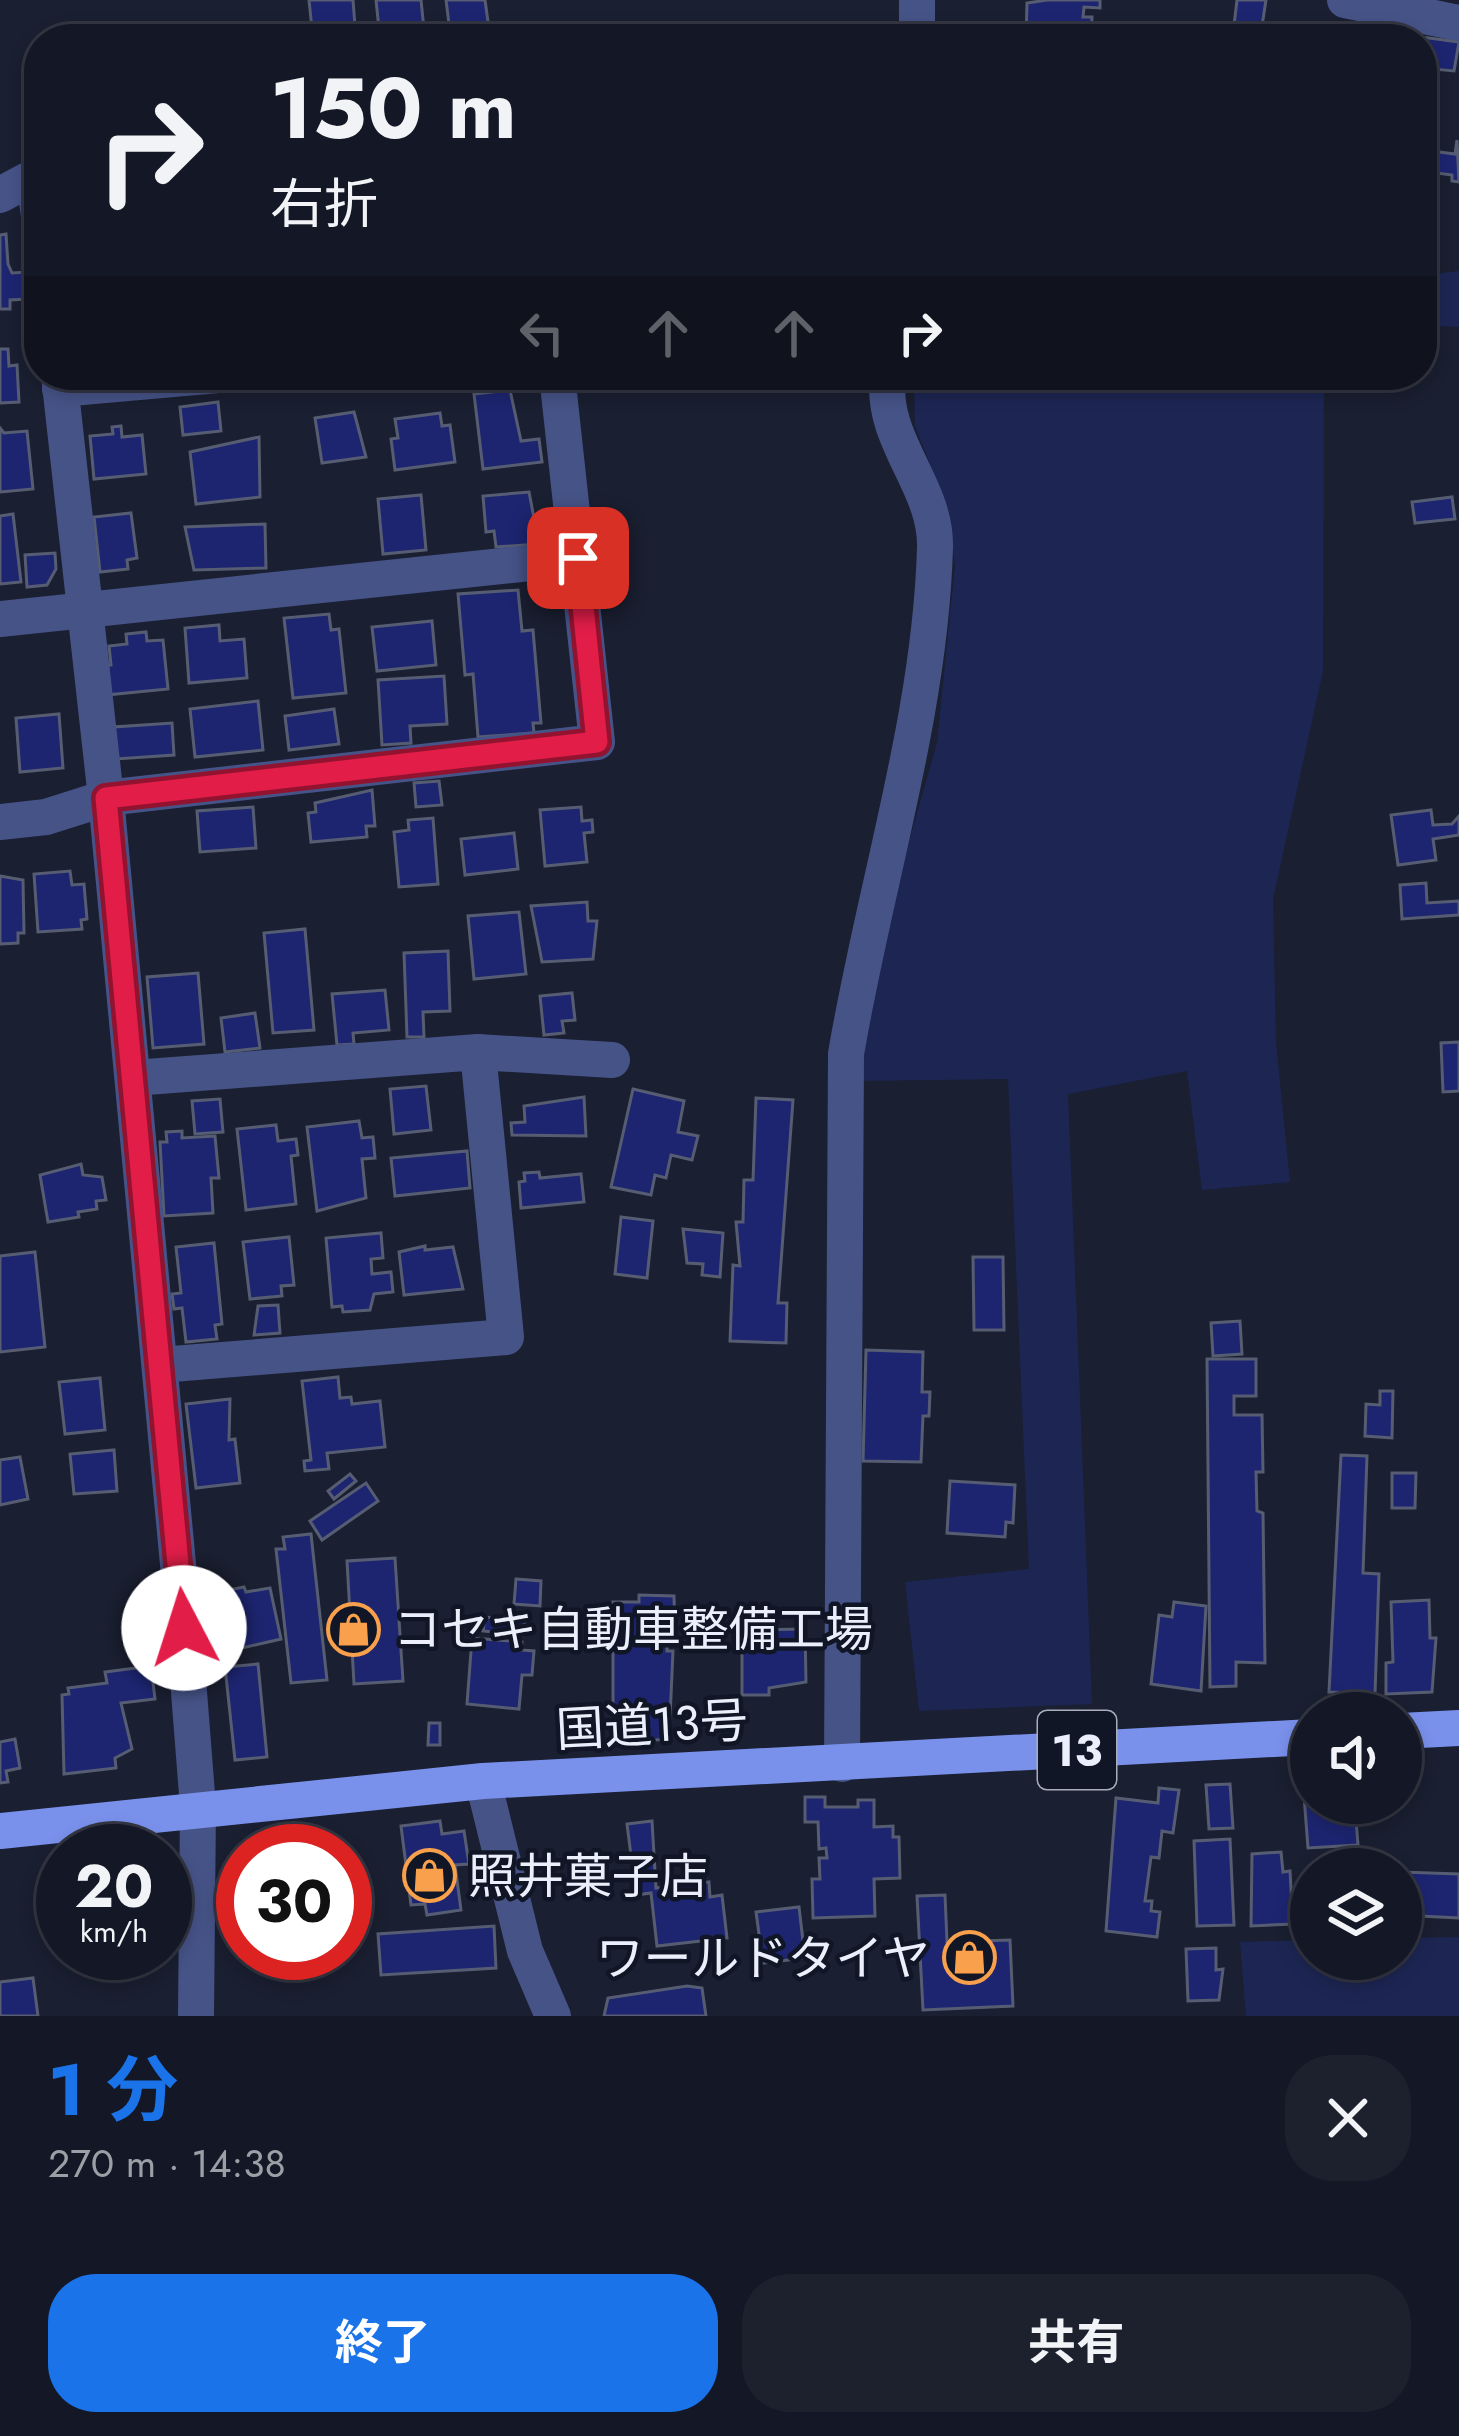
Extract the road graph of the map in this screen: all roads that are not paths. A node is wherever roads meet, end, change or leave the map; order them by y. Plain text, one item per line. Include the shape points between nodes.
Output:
1 (1345, 0) edge
2 (1459, 22) edge
3 (61, 390) edge
4 (559, 390) edge
5 (889, 390) edge
6 (578, 558) junction
7 (86, 610) junction
8 (0, 619) edge
9 (106, 798) junction
10 (0, 822) edge
11 (478, 1052) junction
12 (613, 1060) dead end
13 (133, 1078) junction
14 (160, 1365) junction
15 (1459, 1728) edge
16 (1422, 1730) edge
17 (1290, 1737) edge
18 (842, 1764) junction
19 (483, 1781) junction
20 (198, 1807) junction
21 (0, 1831) edge
22 (196, 2016) edge
23 (553, 2016) edge

1 - 2 street
3 - 7 street
4 - 6 street
5 - 18 street via 891,429 935,531 934,581 846,1054
6 - 7 street
6 - 9 street via 597,742
7 - 8 street
7 - 9 street
9 - 10 street
9 - 13 street
11 - 12 street
11 - 13 street
11 - 14 street via 506,1337
13 - 14 street
14 - 20 street
15 - 16 highway
17 - 18 highway, 国道13号 / 13
18 - 19 highway, 国道13号 / 13
19 - 20 highway, 国道13号 / 13
19 - 23 street via 524,1951
20 - 21 highway, 国道13号 / 13
20 - 22 street

